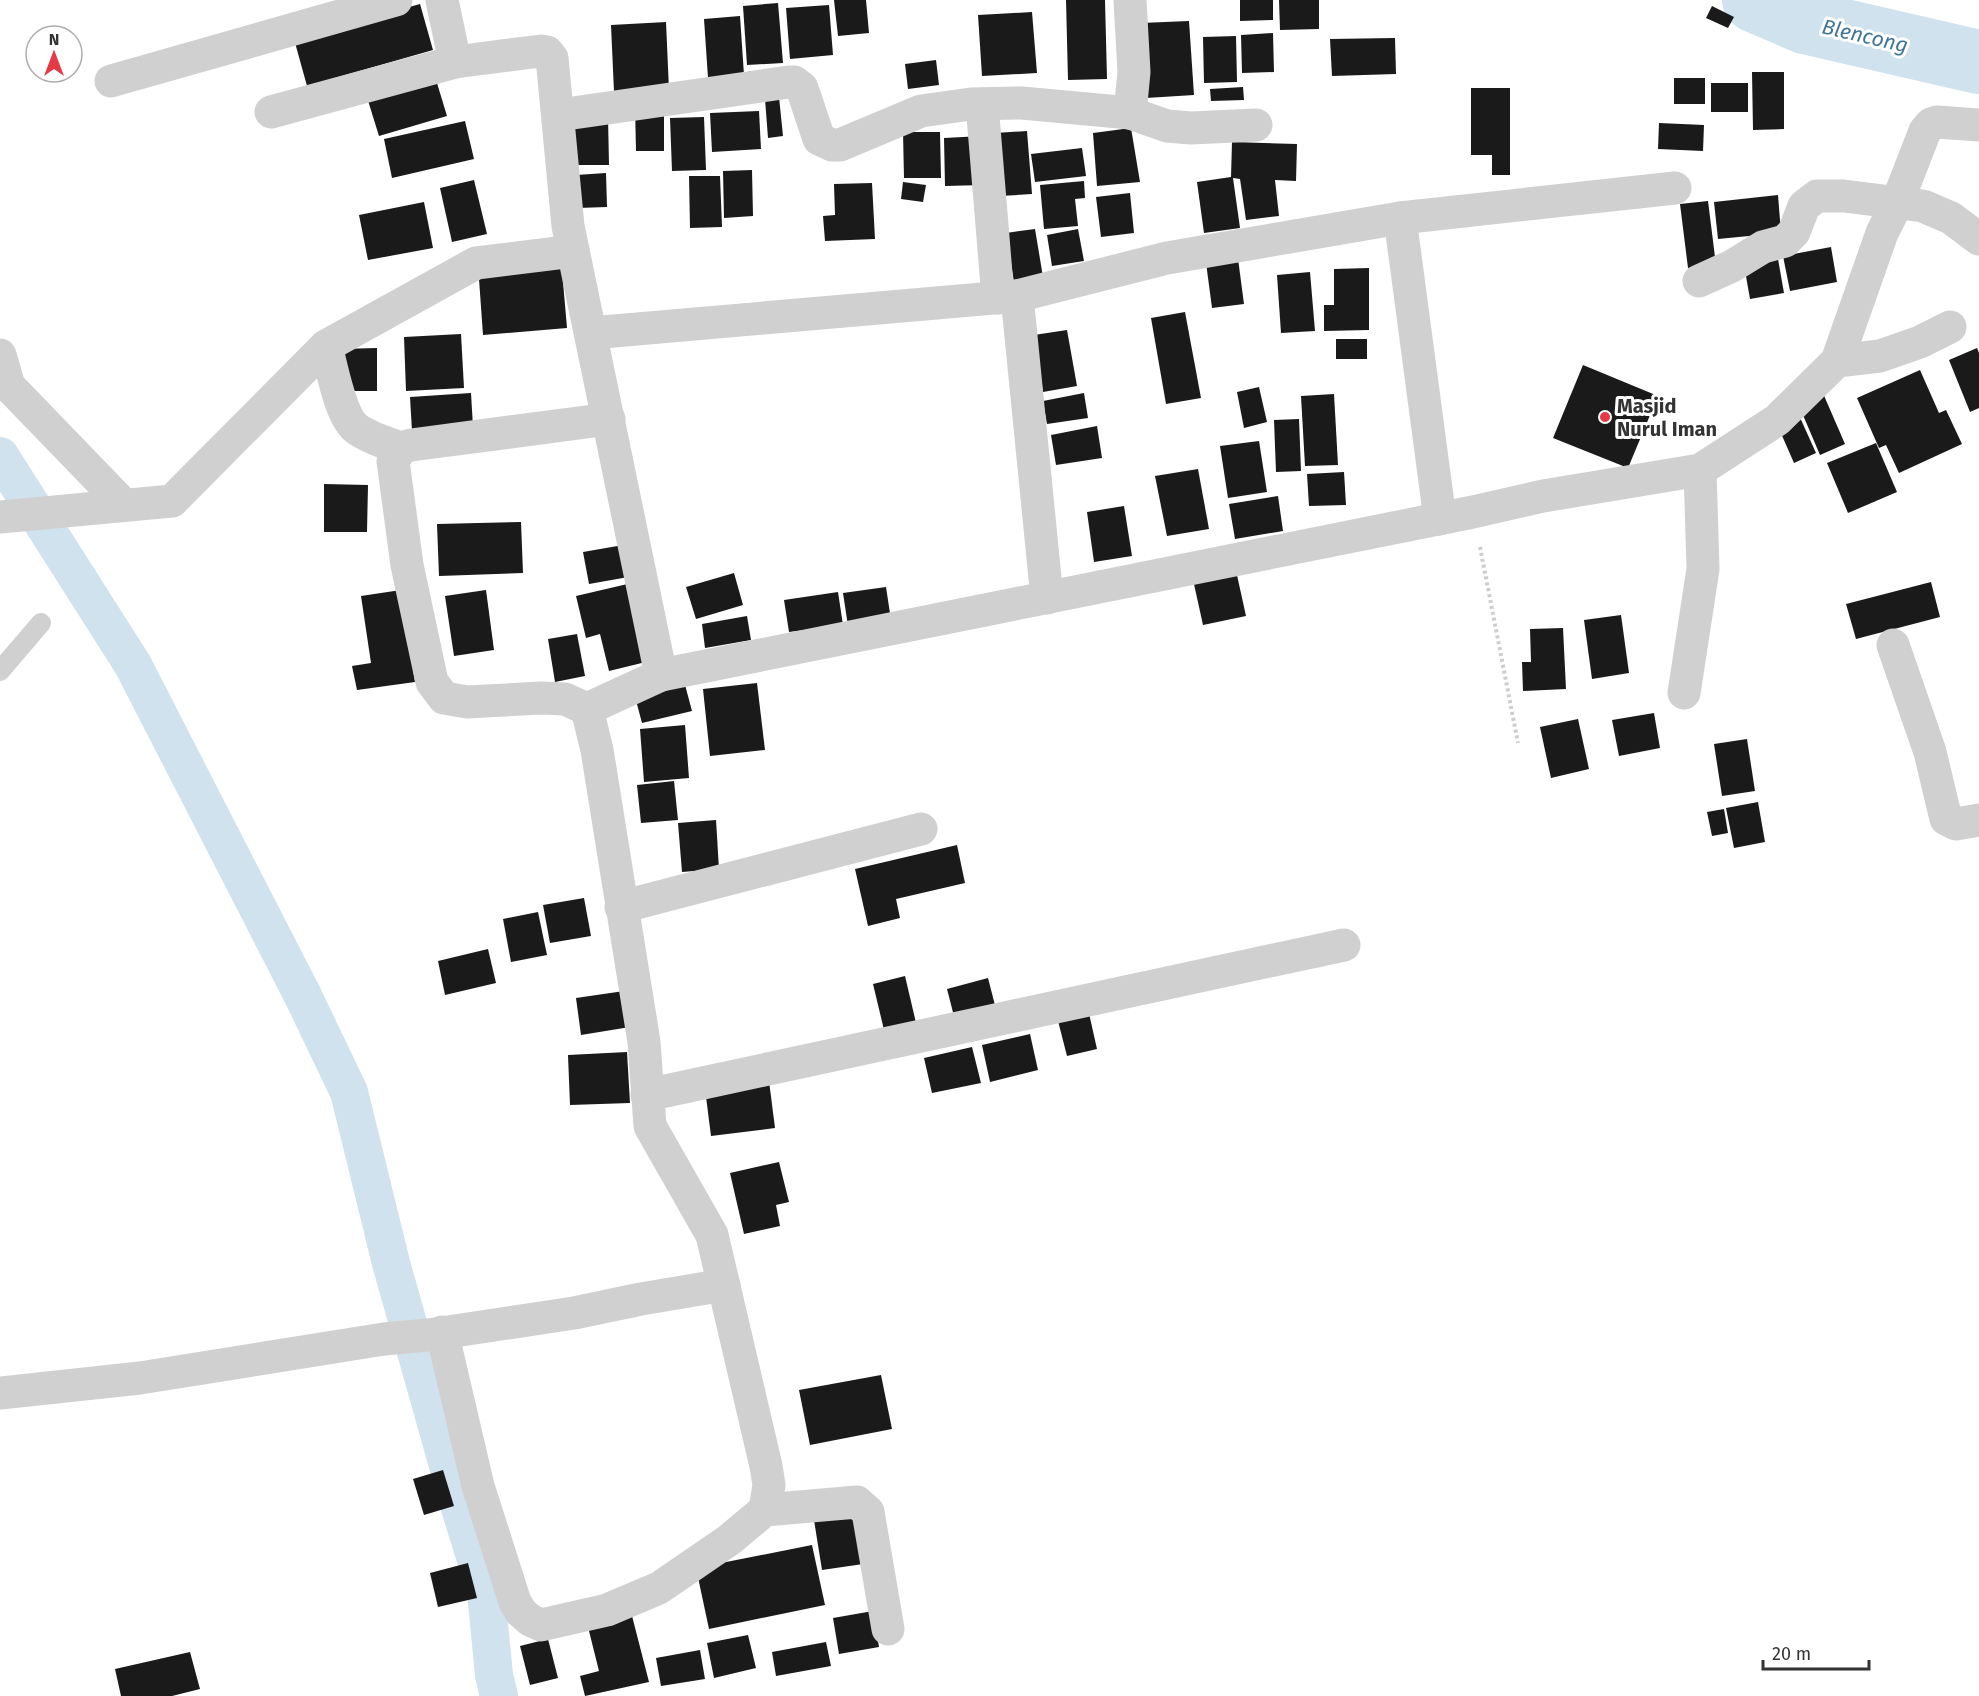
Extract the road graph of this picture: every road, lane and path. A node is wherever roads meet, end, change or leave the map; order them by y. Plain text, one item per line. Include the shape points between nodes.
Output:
1 (396, 0) edge
2 (442, 0) edge
3 (1130, 0) edge
4 (455, 62) junction
5 (111, 81) dead end
6 (982, 104) junction
7 (271, 112) dead end
8 (1130, 113) junction
9 (559, 115) junction
10 (1256, 125) dead end
11 (1979, 125) edge
12 (1675, 188) dead end
13 (1897, 203) junction
14 (1400, 218) junction
15 (1979, 239) edge
16 (573, 251) junction
17 (1700, 281) dead end
18 (1008, 297) junction
19 (1950, 327) dead end
20 (591, 333) junction
21 (327, 346) junction
22 (0, 355) edge
23 (1837, 360) junction
24 (609, 419) junction
25 (401, 448) junction
26 (1700, 470) junction
27 (124, 505) junction
28 (1473, 512) junction
29 (4, 516) edge
30 (1440, 519) junction
31 (1047, 598) junction
32 (41, 623) dead end
33 (1893, 645) dead end
34 (0, 671) edge
35 (662, 675) junction
36 (1684, 693) dead end
37 (587, 709) junction
38 (1518, 743) dead end
39 (1979, 820) edge
40 (921, 829) dead end
41 (621, 907) junction
42 (1344, 945) dead end
43 (647, 1095) junction
44 (724, 1285) junction
45 (435, 1334) junction
46 (0, 1393) edge
47 (765, 1510) junction
48 (888, 1629) dead end

1 - 5 street
2 - 4 street
3 - 8 street via 1134,72
4 - 7 street
4 - 9 street via 544,51 552,58
6 - 8 street
6 - 9 street via 921,111 840,145 819,139 804,93 794,82
6 - 18 street
8 - 10 street via 1167,126
9 - 16 street
11 - 13 street via 1931,124 1925,130
12 - 14 street
13 - 15 street via 1923,206 1952,218
13 - 17 street via 1817,196 1804,206 1794,232 1785,241 1763,247
13 - 23 street via 1882,233
14 - 18 street via 1167,258
14 - 30 street
16 - 20 street
16 - 21 street via 476,263
18 - 20 street
18 - 31 street
19 - 23 street via 1880,356
20 - 24 street
21 - 25 street via 340,401 355,428
21 - 27 street via 172,501
22 - 27 street via 9,386
23 - 26 street via 1777,420
24 - 25 street
24 - 35 street
25 - 37 street via 393,460 407,565 432,682 444,698 467,702 565,699
26 - 28 street
26 - 36 street via 1703,569
27 - 29 street
28 - 30 street
28 - 38 path
30 - 31 street
31 - 35 street
32 - 34 lane
33 - 39 street via 1930,752 1946,819 1956,824
35 - 37 street
37 - 41 street
40 - 41 street
41 - 43 street via 644,1042
42 - 43 street
43 - 44 street via 650,1126 712,1235
44 - 45 street
44 - 47 street via 766,1466 769,1485
45 - 46 street via 140,1378
45 - 47 street via 516,1602 530,1620 541,1625 596,1613 659,1587 729,1540
47 - 48 street via 857,1502 868,1512

